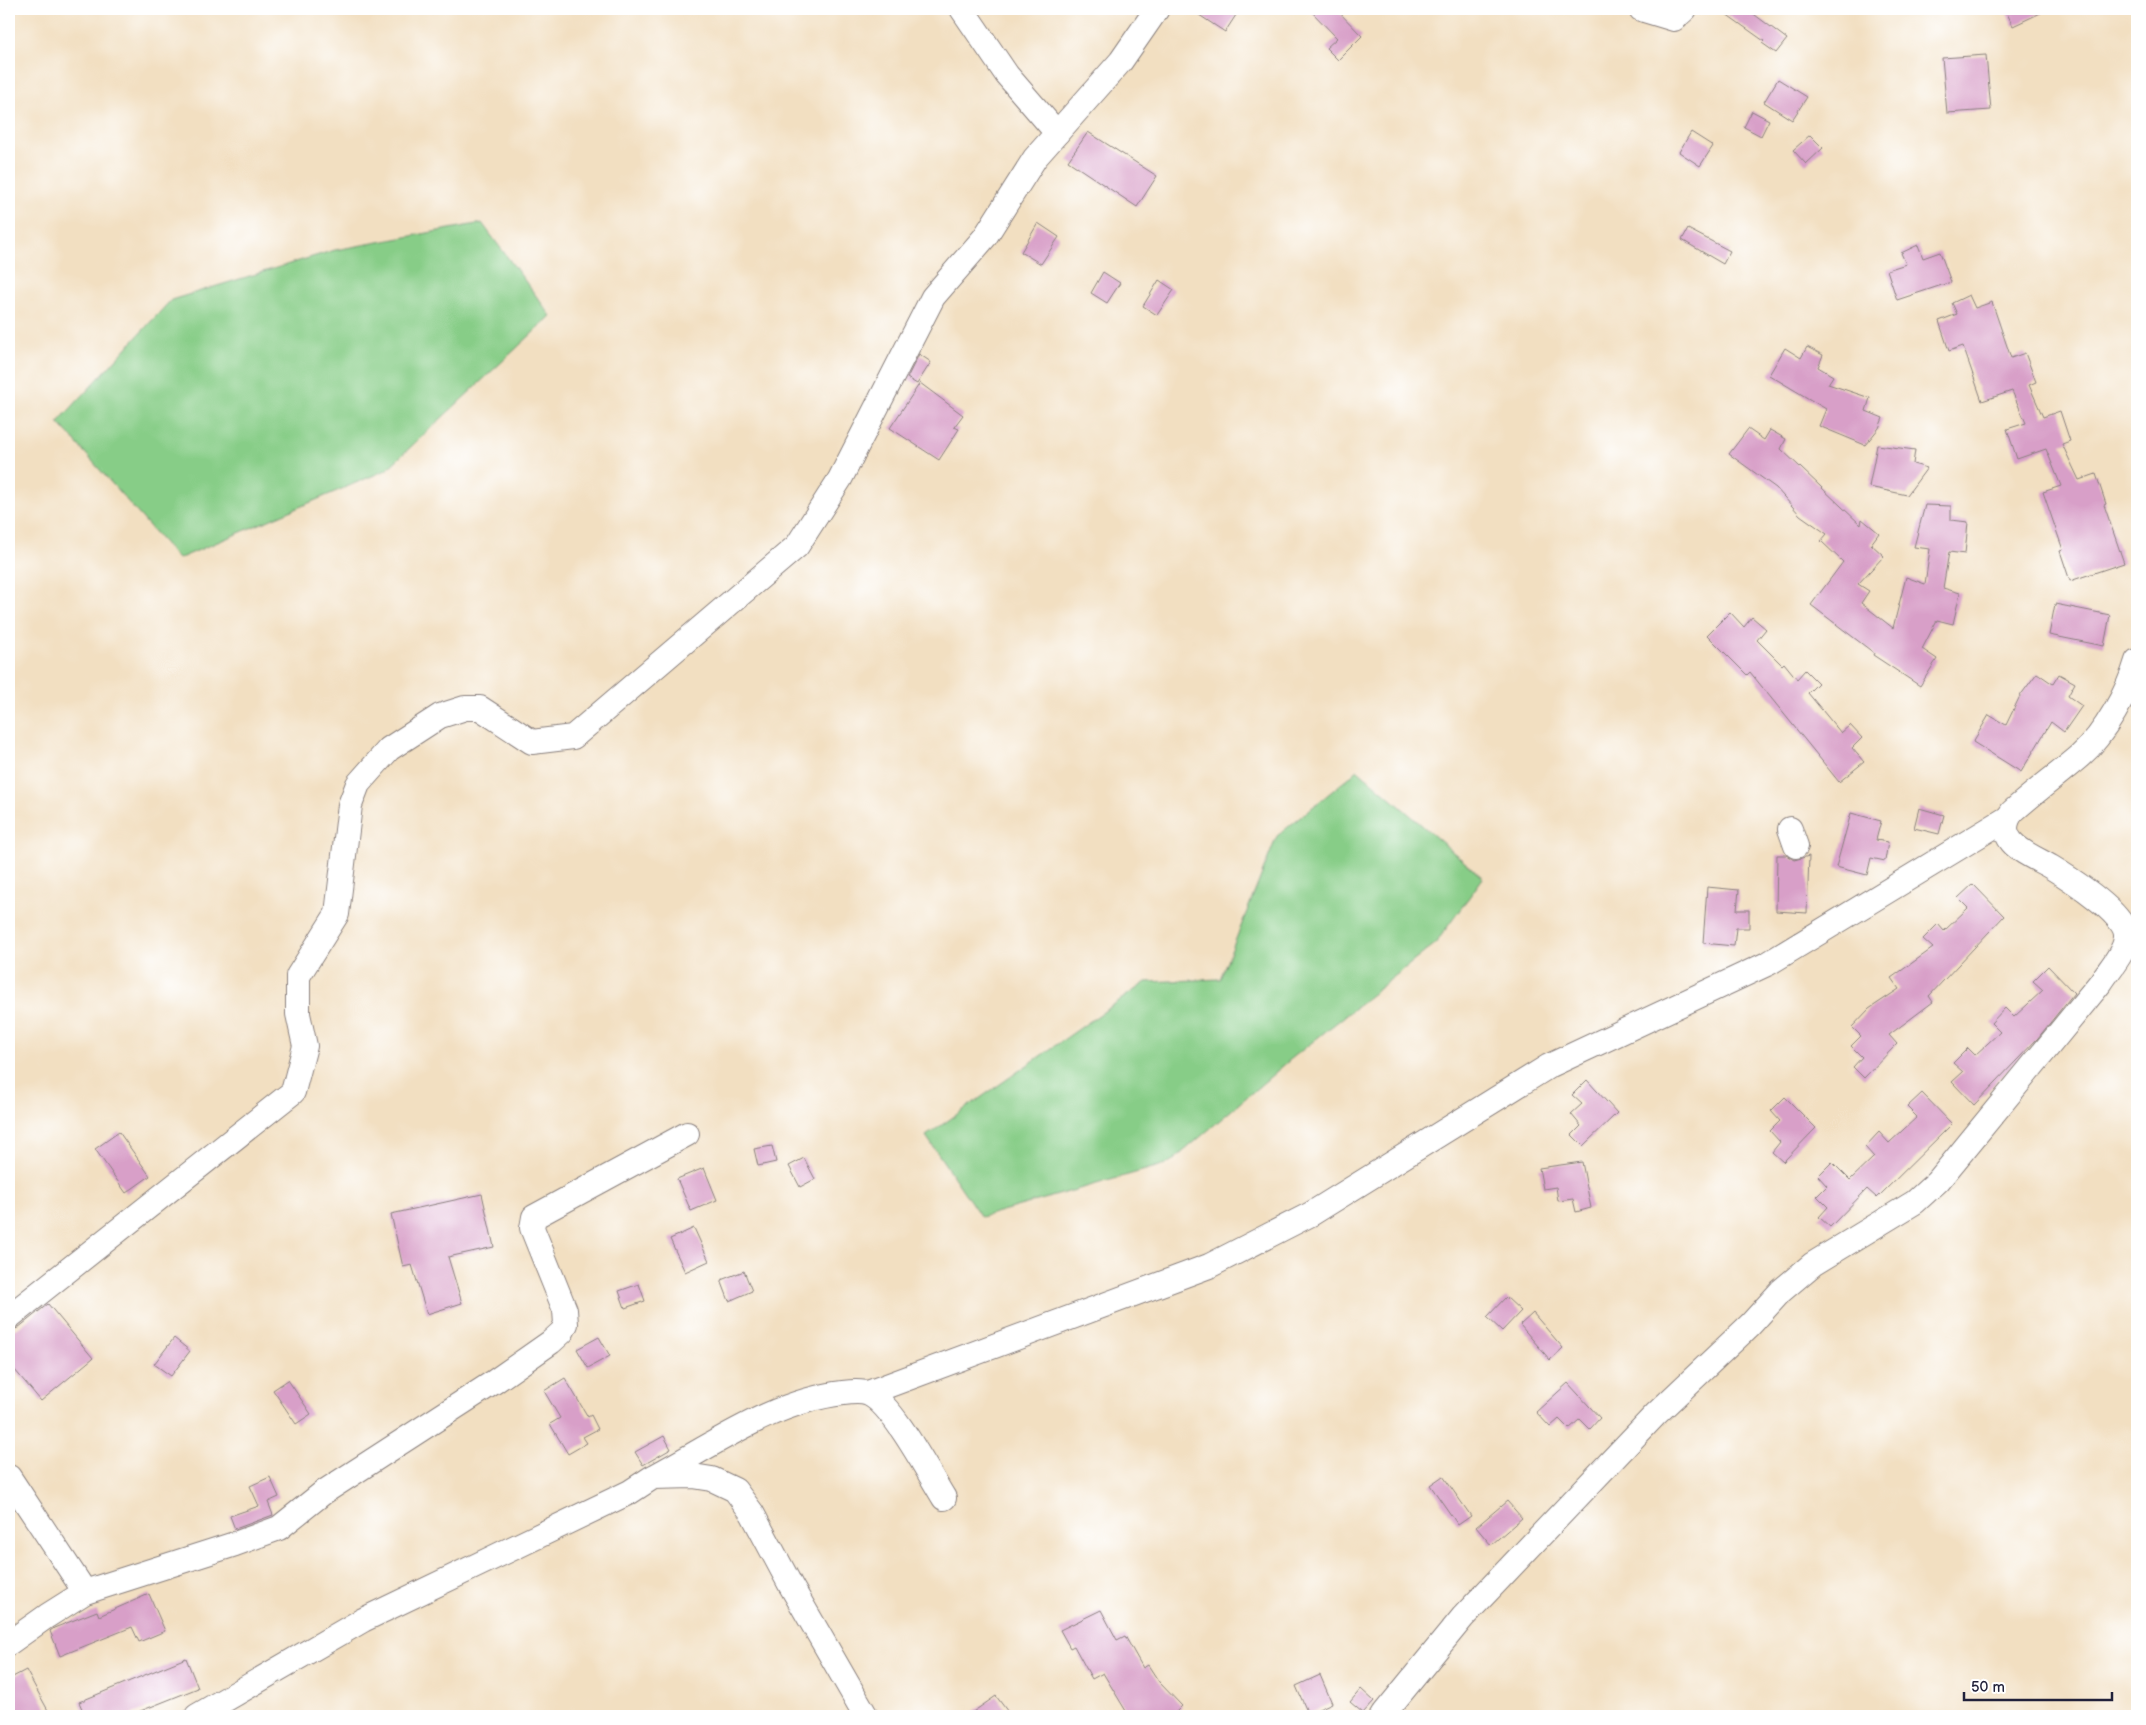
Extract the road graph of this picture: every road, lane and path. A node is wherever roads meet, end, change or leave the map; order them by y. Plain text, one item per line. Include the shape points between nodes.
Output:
1 (962, 9) edge
2 (1157, 9) edge
3 (1641, 9) edge
4 (1685, 9) edge
5 (1057, 133) junction
6 (2137, 661) edge
7 (2006, 819) junction
8 (687, 1134) dead end
9 (9, 1317) edge
10 (868, 1393) junction
11 (9, 1477) edge
12 (653, 1477) junction
13 (944, 1498) dead end
14 (85, 1592) junction
15 (9, 1643) edge
16 (224, 1710) edge
17 (197, 1716) edge
18 (866, 1716) edge
19 (1382, 1716) edge

1 - 5 street via 1007,75
2 - 5 street via 1121,61
3 - 4 street via 1674,19
5 - 9 street via 1034,158 984,237 933,297 840,479 797,546 574,737 532,742 480,708 465,708 440,716 389,748 358,784 350,805 337,914 298,976 298,1014 305,1046 293,1092
6 - 7 street via 2111,717 2082,754
7 - 10 street via 1769,963 1549,1066 1311,1214 1209,1266
7 - 19 street via 2007,834 2019,850 2087,892 2123,924 2127,938 2124,947 2100,982 1938,1181 1915,1202 1813,1264 1780,1291 1750,1325 1656,1414 1464,1617
8 - 14 street via 534,1217 532,1228 565,1310 566,1324 551,1342 324,1492 279,1528
10 - 12 street via 817,1396 791,1404
10 - 13 street via 879,1400 899,1427
11 - 14 street
12 - 16 street via 630,1492 363,1620
12 - 18 street via 712,1479 735,1490 752,1513
14 - 15 street
16 - 17 street

